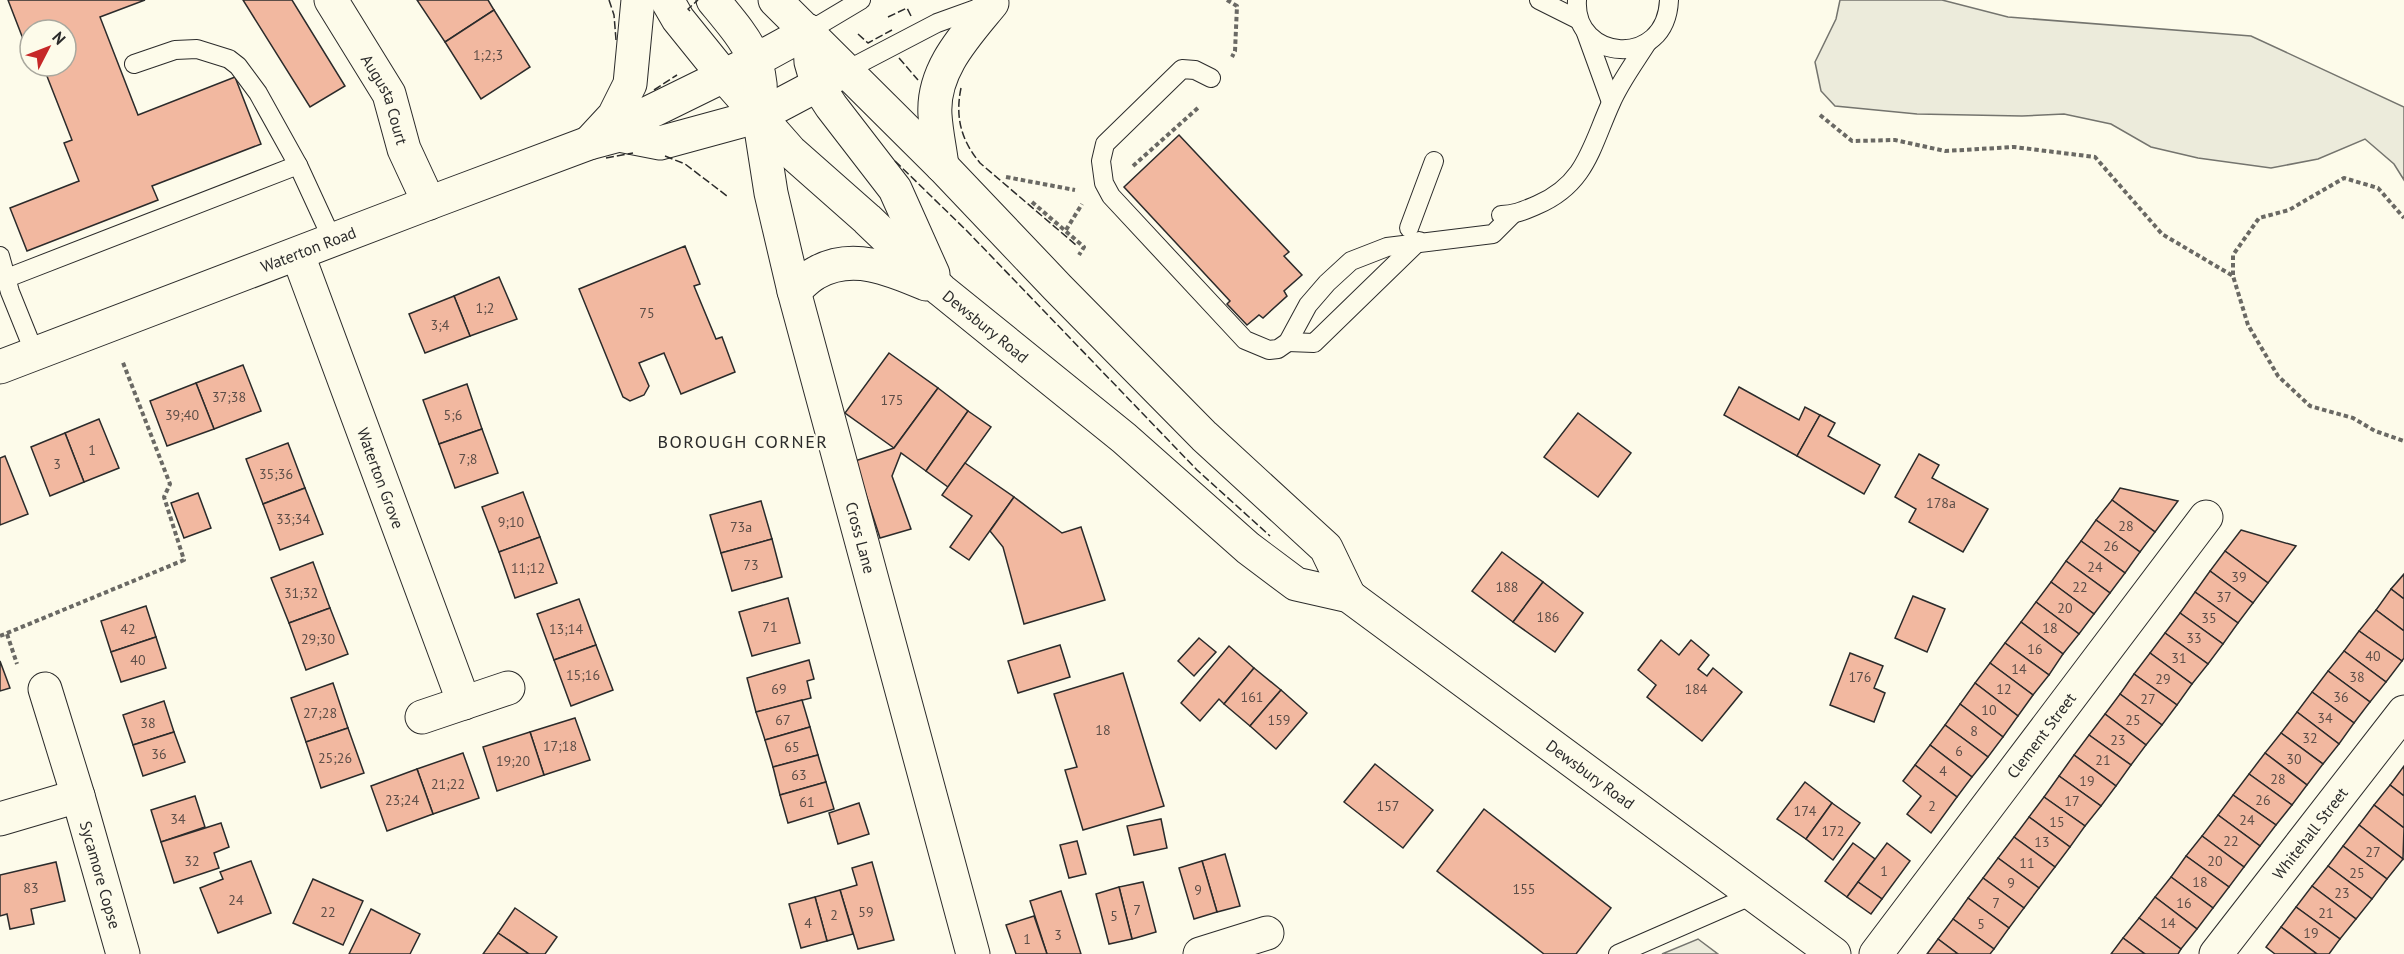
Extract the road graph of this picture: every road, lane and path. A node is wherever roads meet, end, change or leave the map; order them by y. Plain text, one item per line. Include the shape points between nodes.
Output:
1 (331, 0) edge
2 (638, 0) edge
3 (667, 0) edge
4 (713, 0) edge
5 (775, 0) edge
6 (861, 0) edge
7 (1227, 0) edge
8 (1539, 0) edge
9 (1577, 0) edge
10 (1669, 0) edge
11 (996, 1) edge
12 (1583, 26) junction
13 (809, 32) junction
14 (1647, 43) junction
15 (756, 60) junction
16 (1231, 62) dead end
17 (134, 64) dead end
18 (847, 70) junction
19 (724, 76) junction
20 (1211, 78) dead end
21 (818, 86) junction
22 (1611, 102) junction
23 (1203, 104) dead end
24 (1820, 115) dead end
25 (759, 116) junction
26 (604, 139) junction
27 (1434, 161) dead end
28 (298, 165) junction
29 (942, 166) junction
30 (999, 176) dead end
31 (1097, 188) junction
32 (429, 203) junction
33 (2404, 218) edge
34 (1066, 230) dead end
35 (1414, 235) junction
36 (333, 241) junction
37 (298, 255) junction
38 (0, 256) edge
39 (2233, 276) junction
40 (7, 278) junction
41 (941, 290) junction
42 (794, 291) junction
43 (109, 326) junction
44 (1288, 342) junction
45 (35, 354) junction
46 (0, 367) edge
47 (2404, 441) edge
48 (2206, 517) dead end
49 (1348, 596) junction
50 (0, 636) edge
51 (508, 688) dead end
52 (45, 689) dead end
53 (464, 703) junction
54 (2404, 712) edge
55 (422, 717) dead end
56 (78, 795) junction
57 (0, 819) edge
58 (1753, 895) junction
59 (1267, 933) dead end
60 (1216, 952) edge
61 (123, 954) edge
62 (974, 954) edge
63 (1618, 954) edge
64 (1834, 954) edge
65 (1876, 954) edge
66 (2217, 954) edge

1 - 32 main road, Augusta Court via 389,93 404,149
2 - 26 main road via 630,84
3 - 19 main road, Dewsbury Road
4 - 15 main road via 735,25
5 - 13 main road, Dewsbury Road
6 - 13 lane
7 - 16 path via 1237,6
8 - 12 lane
9 - 12 lane
10 - 14 lane via 1665,23
11 - 18 lane via 938,23
11 - 29 main road via 960,42 938,89 935,113
12 - 14 lane via 1608,47 1634,48
12 - 22 lane
13 - 15 main road, Waterton Road
13 - 18 main road, Dewsbury Road
13 - 21 main road
14 - 22 lane
15 - 19 main road, Waterton Road
15 - 25 main road, Cross Lane via 762,92
17 - 28 lane via 175,50 197,49 229,59 249,78
18 - 21 main road
18 - 29 main road, Dewsbury Road
19 - 25 main road, Dewsbury Road
19 - 26 main road, Waterton Road
20 - 31 lane via 1195,69 1182,69 1105,144
21 - 25 main road
21 - 41 main road via 895,189
22 - 35 lane via 1588,160 1555,197 1504,215 1493,234
23 - 31 path via 1125,174
24 - 39 path via 1852,141 1895,140 1946,151 2014,147 2095,157 2162,234
25 - 26 main road via 660,143
25 - 41 main road, Dewsbury Road via 790,151
25 - 42 main road, Cross Lane via 771,193
26 - 32 main road, Waterton Road
27 - 35 lane
28 - 36 lane
28 - 40 lane
29 - 49 main road, Dewsbury Road via 1204,436 1326,548
30 - 31 path
31 - 34 path
31 - 44 lane via 1111,196 1245,340 1269,350
32 - 36 main road, Waterton Road
33 - 39 path via 2378,189 2344,178 2289,210 2259,218 2233,255
35 - 44 lane via 1351,261 1308,305
35 - 44 lane via 1314,343
36 - 37 main road, Waterton Road
37 - 43 main road, Waterton Road
37 - 53 main road, Waterton Grove
38 - 40 lane
39 - 47 path via 2248,325 2278,376 2310,406 2353,418
40 - 45 lane
41 - 42 main road via 886,267 850,262 817,272
41 - 49 main road, Dewsbury Road via 1124,438 1248,548 1296,584
42 - 62 main road, Cross Lane
43 - 45 main road, Waterton Road
43 - 50 path via 170,484 164,497 184,560
45 - 46 main road, Waterton Road
48 - 65 main road, Clement Street
49 - 58 main road, Dewsbury Road
51 - 53 main road
52 - 56 main road, Sycamore Copse
53 - 55 main road
54 - 66 main road, Whitehall Street
56 - 57 main road
56 - 61 main road, Sycamore Copse
58 - 63 lane
58 - 64 main road, Dewsbury Road
59 - 60 main road

